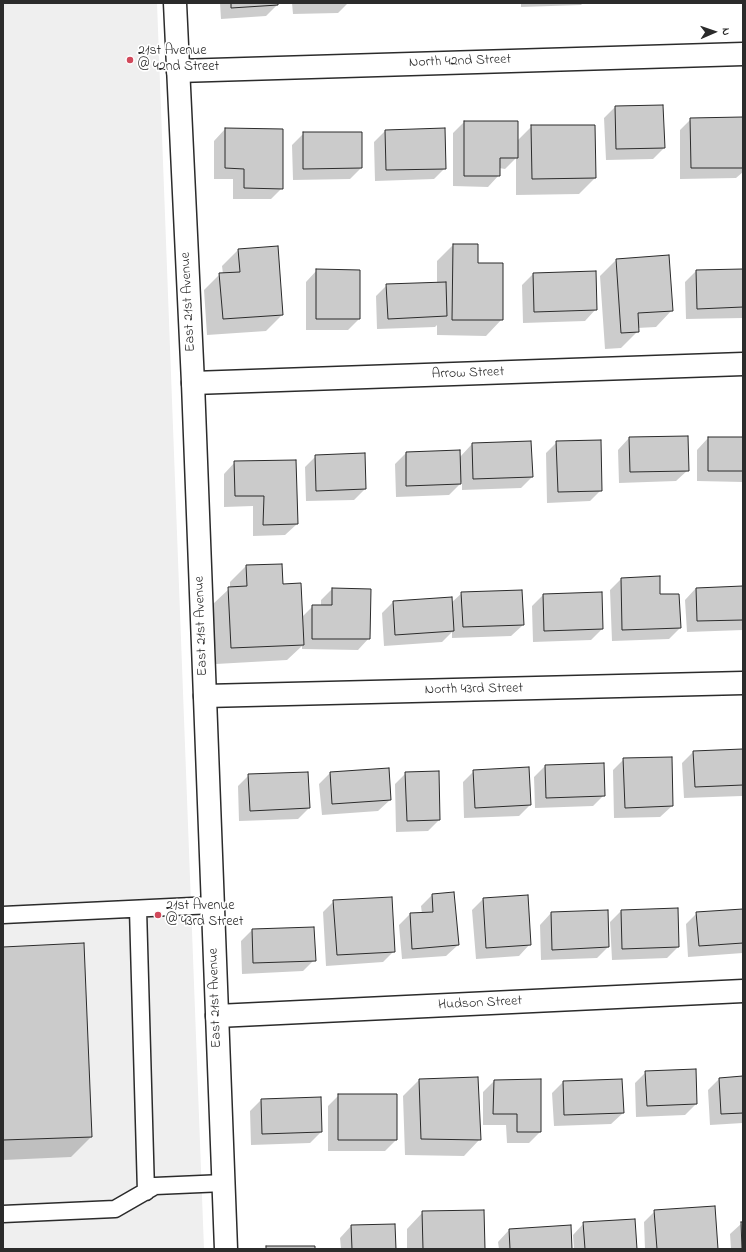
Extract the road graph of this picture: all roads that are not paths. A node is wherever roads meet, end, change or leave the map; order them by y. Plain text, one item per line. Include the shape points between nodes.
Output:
1 (175, 3) edge
2 (743, 54) edge
3 (178, 71) junction
4 (743, 364) edge
5 (193, 383) junction
6 (743, 683) edge
7 (205, 696) junction
8 (213, 905) junction
9 (138, 909) junction
10 (3, 915) edge
11 (743, 991) edge
12 (217, 1016) junction
13 (224, 1183) junction
14 (146, 1192) junction
15 (3, 1214) edge
16 (226, 1249) edge

1 - 3 street, East 21st Avenue
2 - 3 street, North 42nd Street
3 - 5 street, East 21st Avenue
4 - 5 street, Arrow Street
5 - 7 street, East 21st Avenue
6 - 7 street, North 43rd Street
7 - 8 street, East 21st Avenue
8 - 9 lane
8 - 12 street, East 21st Avenue
9 - 10 lane
9 - 14 lane
11 - 12 street, Hudson Street
12 - 13 street, East 21st Avenue
13 - 14 lane via 155,1186
13 - 16 street, East 21st Avenue
14 - 15 lane via 115,1209

